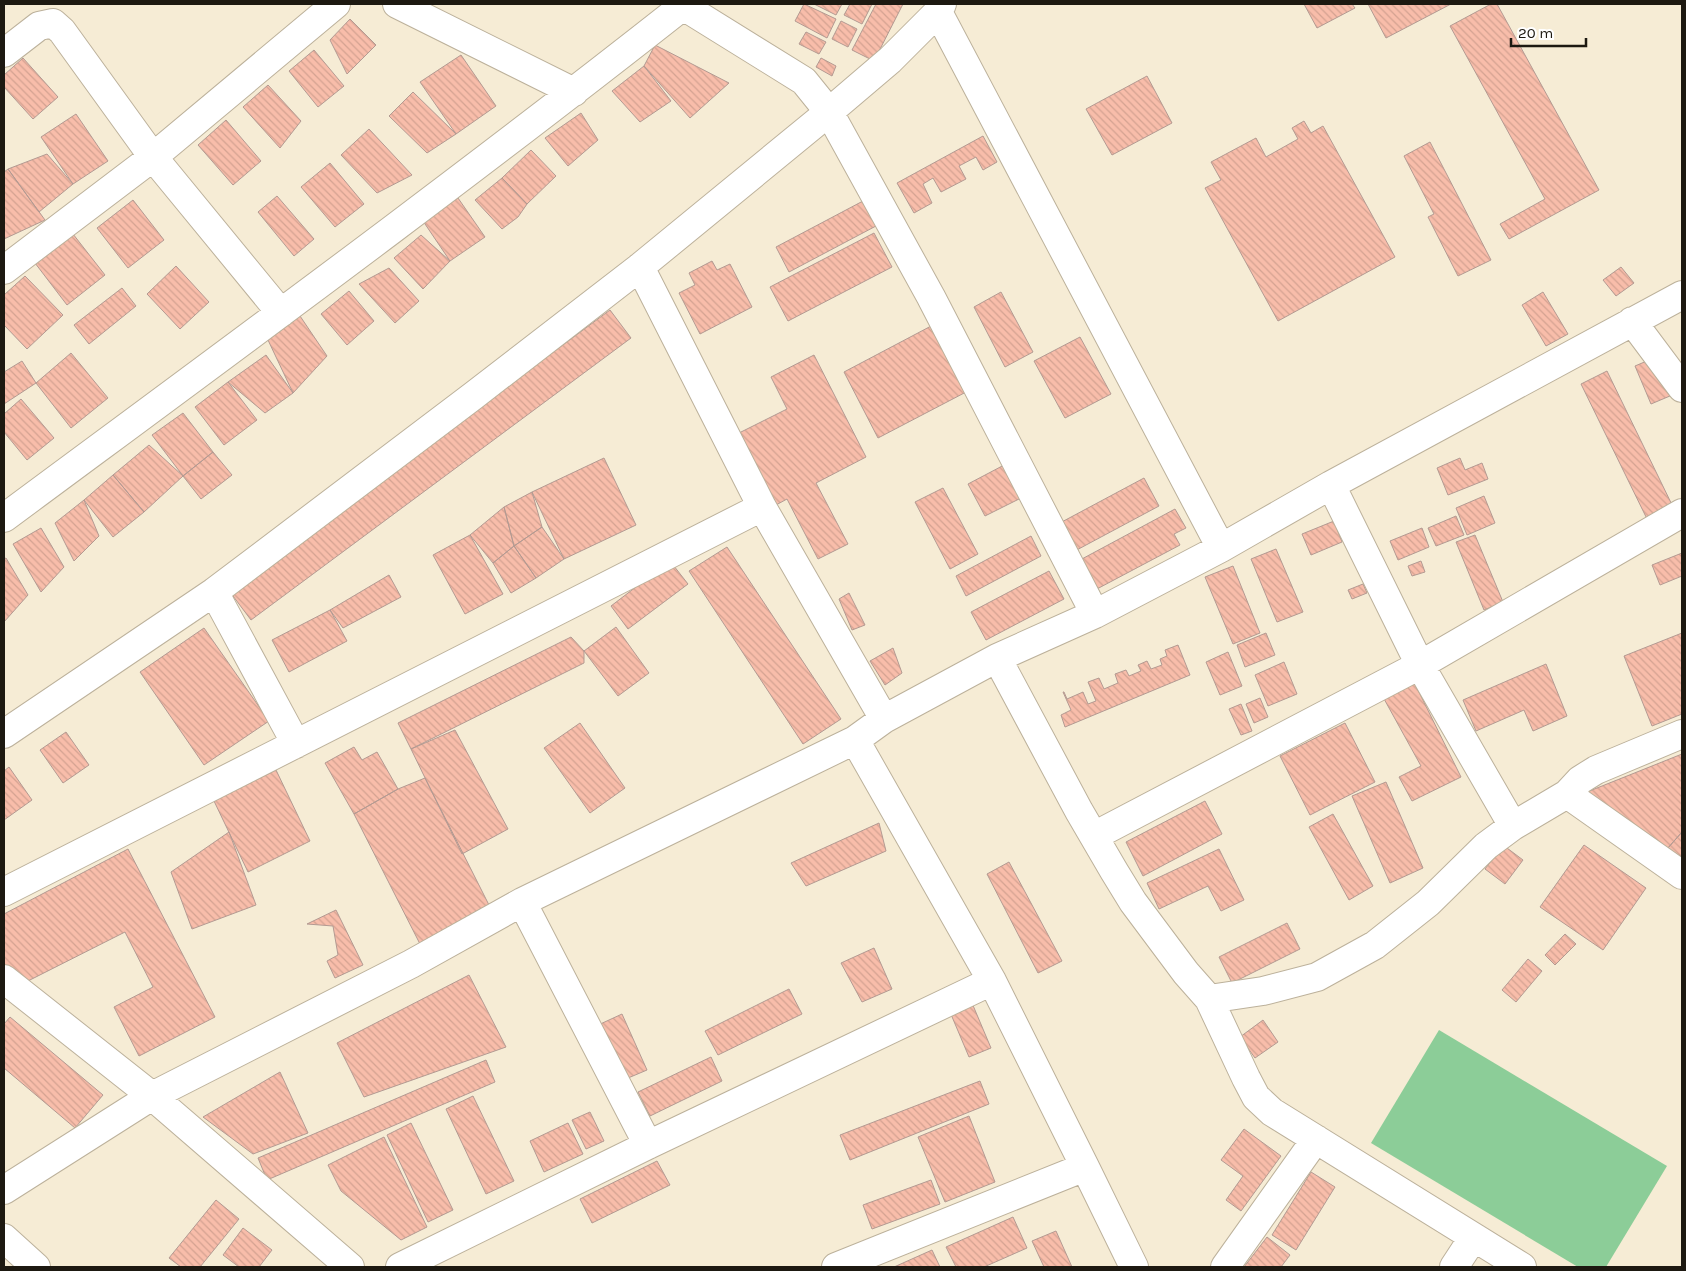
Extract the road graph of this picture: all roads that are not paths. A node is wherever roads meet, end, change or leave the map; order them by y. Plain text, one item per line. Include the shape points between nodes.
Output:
1 (336, 4) edge
2 (397, 4) edge
3 (682, 5) edge
4 (940, 8) edge
5 (4, 53) edge
6 (574, 92) junction
7 (829, 112) junction
8 (153, 157) junction
9 (640, 267) junction
10 (4, 270) edge
11 (1682, 294) edge
12 (281, 313) junction
13 (1632, 321) junction
14 (1682, 388) edge
15 (1330, 485) junction
16 (762, 507) junction
17 (1682, 514) edge
18 (4, 518) edge
19 (1221, 548) junction
20 (214, 592) junction
21 (1095, 614) junction
22 (997, 658) junction
23 (1420, 665) junction
24 (884, 719) junction
25 (4, 734) edge
26 (1682, 734) edge
27 (855, 740) junction
28 (296, 744) junction
29 (1566, 794) junction
30 (1513, 826) junction
31 (1094, 836) junction
32 (1682, 875) edge
33 (4, 892) edge
34 (522, 902) junction
35 (4, 979) edge
36 (992, 981) junction
37 (1209, 999) junction
38 (152, 1096) junction
39 (1316, 1139) junction
40 (648, 1145) junction
41 (1085, 1167) junction
42 (4, 1190) edge
43 (4, 1238) edge
44 (1473, 1238) junction
45 (36, 1267) edge
46 (350, 1267) edge
47 (400, 1267) edge
48 (836, 1267) edge
49 (1134, 1267) edge
50 (1225, 1267) edge
51 (1454, 1267) edge
52 (1522, 1267) edge

1 - 8 street
2 - 6 street
3 - 6 street
3 - 7 street via 804,81
4 - 7 street via 890,60
4 - 19 street
5 - 8 street via 39,26 53,23
6 - 12 street
7 - 9 street
7 - 21 street via 931,296
8 - 10 street
8 - 12 street
9 - 16 street
9 - 20 street
11 - 13 street
12 - 18 street
13 - 14 street
13 - 15 street
15 - 19 street
15 - 23 street
16 - 24 street
16 - 28 street
17 - 23 street
19 - 21 street
20 - 25 street
20 - 28 street
21 - 22 street
22 - 24 street
22 - 31 street
23 - 30 street
23 - 31 street
24 - 27 street
26 - 29 street via 1596,770
27 - 34 street
27 - 36 street
28 - 33 street
29 - 30 street
29 - 32 street
30 - 37 street via 1486,846 1428,903 1375,945 1317,977 1263,991
31 - 37 street via 1133,902
34 - 38 street via 411,964
34 - 40 street
35 - 38 street
36 - 40 street
36 - 41 street
37 - 39 street via 1256,1097 1272,1112
38 - 42 street
38 - 46 street
39 - 44 street
39 - 50 street
40 - 47 street
41 - 48 street
41 - 49 street
43 - 45 street
44 - 51 street
44 - 52 street

